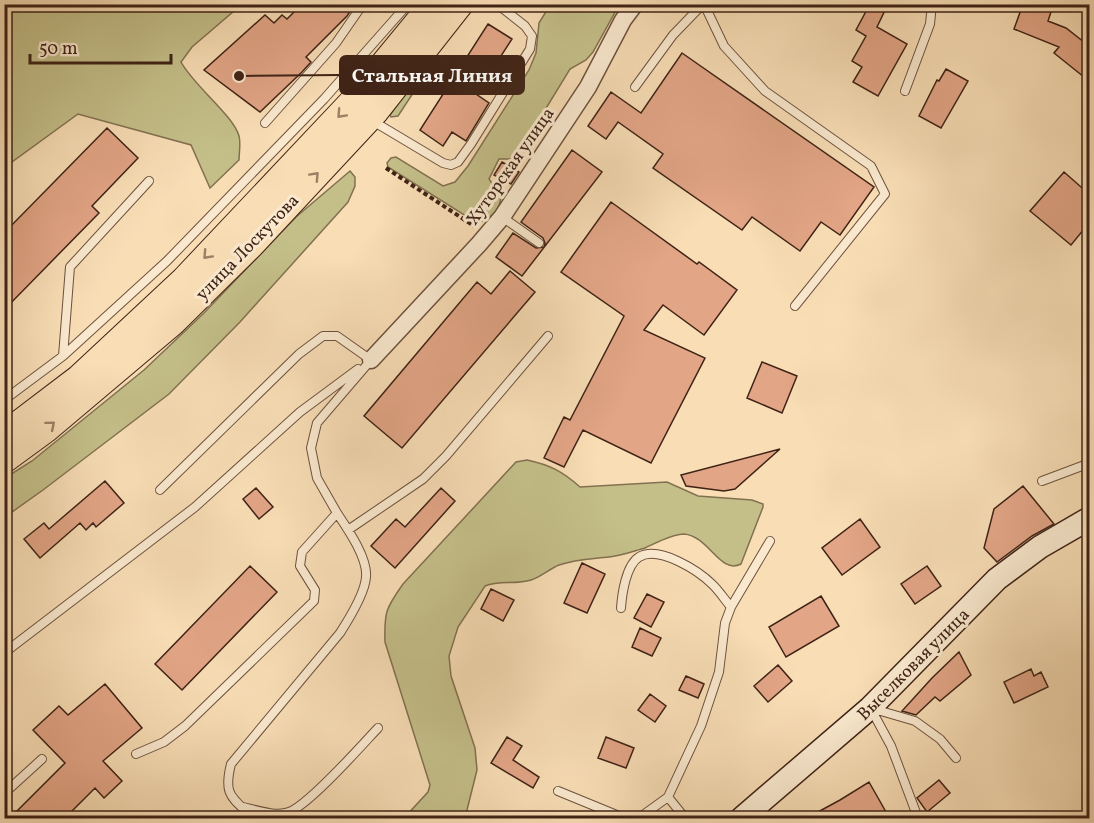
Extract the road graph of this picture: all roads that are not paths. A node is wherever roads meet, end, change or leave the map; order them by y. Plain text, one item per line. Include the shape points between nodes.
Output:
1 (363, 4) edge
2 (408, 4) edge
3 (433, 4) edge
4 (460, 4) edge
5 (497, 4) edge
6 (635, 4) edge
7 (704, 4) edge
8 (932, 4) edge
9 (635, 87) dead end
10 (905, 91) dead end
11 (369, 118) junction
12 (265, 123) dead end
13 (149, 181) dead end
14 (502, 217) junction
15 (538, 243) dead end
16 (795, 306) dead end
17 (548, 336) dead end
18 (63, 356) junction
19 (371, 360) junction
20 (4, 400) edge
21 (4, 435) edge
22 (4, 460) edge
23 (1089, 463) edge
24 (1042, 481) dead end
25 (160, 490) dead end
26 (337, 513) junction
27 (1089, 518) edge
28 (348, 530) junction
29 (770, 541) dead end
30 (731, 607) junction
31 (621, 608) dead end
32 (4, 653) edge
33 (870, 708) junction
34 (378, 728) dead end
35 (136, 754) dead end
36 (956, 758) dead end
37 (42, 759) dead end
38 (4, 790) edge
39 (558, 791) dead end
40 (668, 796) junction
41 (242, 807) junction
42 (253, 819) edge
43 (685, 819) edge
44 (742, 819) edge
45 (918, 819) edge

1 - 12 lane via 336,43
2 - 18 lane via 324,99 167,261
3 -> 21 main road, улица Лоскутова via 354,100 184,280 79,378
4 - 11 main road, улица Лоскутова
5 - 11 lane via 525,26 532,36 530,49 458,162 443,163
6 - 14 street, Хуторская улица via 588,87
7 - 9 lane via 673,35
7 - 16 lane via 724,46 765,91 871,166 885,194
8 - 10 lane via 930,24
22 -> 11 main road, улица Лоскутова via 173,322
13 - 18 lane via 70,267
14 - 15 lane
14 - 19 street, Хуторская улица
17 - 28 lane via 446,456 423,478
18 - 20 lane
19 - 25 lane via 337,336 323,336 299,354
19 - 26 lane via 316,423 311,448 317,478
19 - 32 lane via 300,412 180,519
23 - 24 lane
26 - 28 lane
26 - 35 lane via 302,552 300,566 315,590 314,601 185,726 164,742
27 - 33 street, Выселковая улица via 997,579
28 - 41 lane via 364,564 366,577 360,596 340,633 231,764 226,782 230,795
29 - 30 lane
30 - 31 lane via 713,585 681,562 652,554 639,557 632,565
30 - 40 lane via 719,672 701,726
33 - 36 lane via 915,721 940,739
33 - 44 street, Выселковая улица
33 - 45 lane via 891,746
34 - 41 lane via 307,800 288,813
37 - 38 lane
39 - 40 lane via 619,816 639,818
40 - 43 lane
41 - 42 lane

